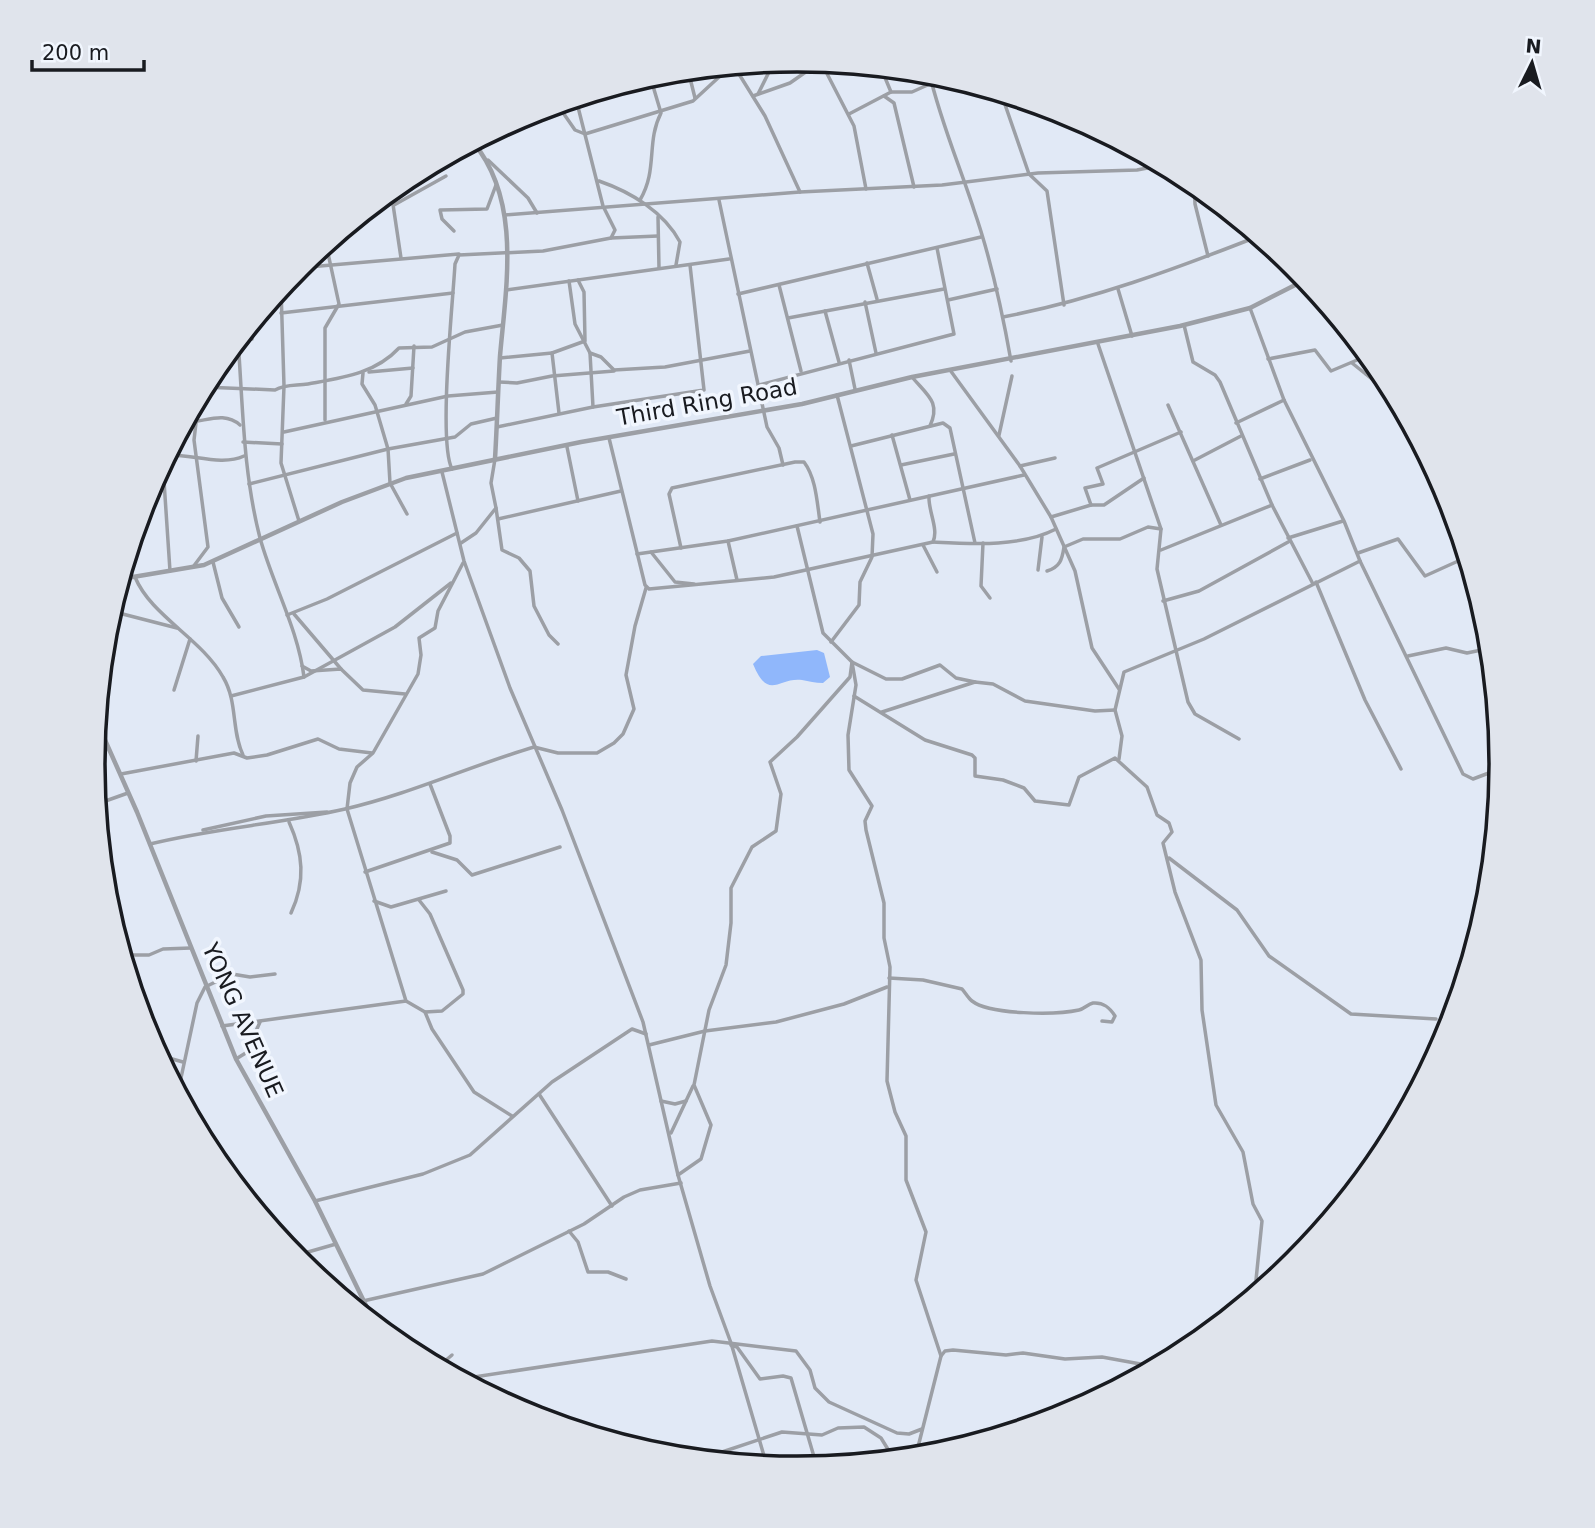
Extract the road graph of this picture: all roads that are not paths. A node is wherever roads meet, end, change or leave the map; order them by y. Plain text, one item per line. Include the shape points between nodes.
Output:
1 (806, 72) edge
2 (769, 73) edge
3 (827, 73) edge
4 (740, 74) edge
5 (721, 76) edge
6 (885, 78) edge
7 (691, 81) edge
8 (929, 84) edge
9 (932, 85) edge
10 (653, 87) edge
11 (891, 92) junction
12 (756, 95) junction
13 (884, 96) junction
14 (695, 98) junction
15 (1005, 103) edge
16 (578, 107) edge
17 (563, 113) edge
18 (661, 113) junction
19 (849, 114) junction
20 (586, 134) junction
21 (479, 149) edge
22 (488, 160) junction
23 (1150, 168) edge
24 (1030, 174) junction
25 (446, 176) dead end
26 (599, 181) junction
27 (964, 181) junction
28 (497, 183) junction
29 (914, 187) junction
30 (866, 189) junction
31 (800, 192) junction
32 (1195, 197) edge
33 (719, 200) junction
34 (642, 202) junction
35 (394, 205) joint
36 (603, 206) junction
37 (537, 213) junction
38 (505, 215) junction
39 (658, 215) junction
40 (454, 231) dead end
41 (658, 236) junction
42 (982, 237) junction
43 (611, 238) junction
44 (1249, 240) edge
45 (937, 248) junction
46 (506, 253) junction
47 (462, 254) junction
48 (329, 255) edge
49 (1208, 256) junction
50 (401, 258) junction
51 (730, 259) junction
52 (867, 263) junction
53 (676, 265) junction
54 (690, 265) junction
55 (316, 267) edge
56 (333, 267) junction
57 (659, 268) junction
58 (578, 280) junction
59 (569, 281) junction
60 (779, 285) junction
61 (1296, 285) edge
62 (945, 289) junction
63 (997, 289) junction
64 (1118, 289) junction
65 (506, 290) junction
66 (453, 293) junction
67 (738, 294) junction
68 (877, 299) junction
69 (948, 300) junction
70 (865, 302) junction
71 (281, 304) edge
72 (1064, 305) junction
73 (337, 307) junction
74 (1250, 308) junction
75 (825, 311) junction
76 (281, 313) junction
77 (1003, 317) junction
78 (788, 318) junction
79 (503, 325) junction
80 (1184, 325) junction
81 (451, 336) junction
82 (1132, 336) junction
83 (585, 341) junction
84 (1098, 344) junction
85 (414, 346) junction
86 (750, 351) junction
87 (551, 353) junction
88 (590, 353) junction
89 (876, 353) junction
90 (240, 355) edge
91 (500, 358) junction
92 (702, 359) junction
93 (1268, 359) junction
94 (849, 360) junction
95 (1359, 360) edge
96 (1011, 361) junction
97 (839, 362) junction
98 (1352, 363) junction
99 (413, 368) junction
100 (618, 370) junction
101 (950, 370) junction
102 (1367, 370) edge
103 (801, 371) junction
104 (365, 373) junction
105 (592, 373) junction
106 (1366, 374) junction
107 (552, 376) junction
108 (1012, 376) dead end
109 (912, 377) junction
110 (326, 380) junction
111 (1374, 380) edge
112 (499, 382) junction
113 (759, 384) junction
114 (284, 386) junction
115 (216, 388) edge
116 (855, 389) junction
117 (241, 390) junction
118 (498, 391) junction
119 (836, 394) junction
120 (449, 396) junction
121 (1284, 400) junction
122 (595, 401) junction
123 (406, 404) junction
124 (1168, 405) dead end
125 (593, 407) junction
126 (601, 407) junction
127 (377, 411) junction
128 (764, 411) junction
129 (559, 413) junction
130 (497, 418) junction
131 (325, 420) junction
132 (196, 421) edge
133 (196, 422) edge
134 (1236, 423) junction
135 (242, 426) junction
136 (930, 426) junction
137 (497, 427) junction
138 (283, 432) junction
139 (1181, 432) junction
140 (892, 435) junction
141 (999, 435) junction
142 (1241, 436) junction
143 (609, 438) junction
144 (446, 439) junction
145 (243, 442) junction
146 (282, 444) junction
147 (851, 446) junction
148 (567, 447) junction
149 (388, 449) junction
150 (1133, 450) junction
151 (954, 454) junction
152 (179, 455) edge
153 (196, 455) junction
154 (244, 456) junction
155 (1055, 458) dead end
156 (495, 459) junction
157 (1311, 460) junction
158 (1193, 461) junction
159 (783, 465) junction
160 (901, 465) junction
161 (1020, 466) junction
162 (452, 469) junction
163 (442, 472) junction
164 (284, 474) junction
165 (1024, 475) junction
166 (1144, 478) junction
167 (1260, 479) junction
168 (390, 483) junction
169 (249, 484) junction
170 (164, 485) edge
171 (965, 488) junction
172 (621, 491) junction
173 (929, 496) junction
174 (910, 500) junction
175 (578, 501) junction
176 (1091, 505) junction
177 (1272, 505) junction
178 (496, 508) junction
179 (868, 510) junction
180 (407, 514) dead end
181 (1051, 517) junction
182 (498, 519) junction
183 (1344, 521) junction
184 (820, 522) junction
185 (300, 523) junction
186 (1221, 524) junction
187 (797, 526) junction
188 (1161, 528) junction
189 (1055, 529) junction
190 (457, 533) junction
191 (1042, 537) junction
192 (261, 539) junction
193 (1289, 540) junction
194 (728, 541) junction
195 (933, 542) junction
196 (461, 543) junction
197 (975, 543) junction
198 (983, 543) junction
199 (923, 545) junction
200 (1064, 547) junction
201 (681, 548) junction
202 (1161, 550) junction
203 (651, 552) junction
204 (1358, 553) junction
205 (637, 554) junction
206 (872, 557) junction
207 (464, 561) junction
208 (1360, 561) junction
209 (1459, 561) edge
210 (213, 562) junction
211 (192, 567) junction
212 (1038, 570) dead end
213 (170, 571) junction
214 (807, 571) junction
215 (1047, 571) dead end
216 (937, 572) dead end
217 (135, 577) junction
218 (131, 578) edge
219 (737, 580) junction
220 (454, 581) junction
221 (1314, 583) junction
222 (702, 586) junction
223 (646, 588) junction
224 (990, 598) dead end
225 (1163, 601) junction
226 (122, 614) edge
227 (294, 614) junction
228 (287, 615) junction
229 (239, 627) dead end
230 (177, 628) junction
231 (190, 639) junction
232 (831, 642) junction
233 (558, 643) dead end
234 (1176, 649) junction
235 (1480, 650) edge
236 (1408, 656) junction
237 (336, 660) junction
238 (852, 662) junction
239 (302, 666) junction
240 (341, 669) junction
241 (314, 671) junction
242 (304, 677) junction
243 (975, 681) junction
244 (174, 690) dead end
245 (1119, 691) junction
246 (405, 694) junction
247 (231, 695) junction
248 (854, 696) junction
249 (1115, 710) junction
250 (881, 713) junction
251 (198, 736) dead end
252 (1239, 739) dead end
253 (106, 743) edge
254 (534, 747) junction
255 (373, 753) junction
256 (243, 755) junction
257 (1119, 759) junction
258 (196, 761) junction
259 (1401, 769) dead end
260 (1490, 773) edge
261 (121, 774) junction
262 (430, 784) junction
263 (128, 793) junction
264 (107, 801) edge
265 (347, 809) junction
266 (332, 812) junction
267 (289, 821) junction
268 (198, 832) junction
269 (149, 844) junction
270 (560, 848) dead end
271 (430, 851) junction
272 (1168, 857) junction
273 (365, 872) junction
274 (446, 891) dead end
275 (373, 900) junction
276 (419, 900) junction
277 (291, 914) dead end
278 (191, 947) junction
279 (133, 955) edge
280 (275, 974) dead end
281 (889, 978) junction
282 (205, 987) junction
283 (888, 987) junction
284 (406, 1001) junction
285 (425, 1012) junction
286 (1436, 1019) dead end
287 (1102, 1021) dead end
288 (261, 1022) junction
289 (222, 1026) junction
290 (705, 1031) junction
291 (646, 1034) junction
292 (649, 1045) junction
293 (186, 1052) junction
294 (171, 1057) edge
295 (177, 1058) junction
296 (236, 1059) junction
297 (183, 1062) junction
298 (181, 1077) edge
299 (694, 1085) junction
300 (539, 1094) junction
301 (661, 1101) junction
302 (686, 1101) junction
303 (512, 1116) junction
304 (670, 1135) junction
305 (678, 1175) junction
306 (681, 1183) junction
307 (315, 1201) junction
308 (612, 1206) junction
309 (569, 1230) junction
310 (336, 1244) junction
311 (307, 1252) edge
312 (626, 1279) dead end
313 (1257, 1281) edge
314 (363, 1301) joint
315 (731, 1344) junction
316 (452, 1355) dead end
317 (941, 1356) junction
318 (446, 1361) edge
319 (1143, 1364) edge
320 (476, 1377) edge
321 (922, 1429) junction
322 (809, 1433) junction
323 (760, 1439) junction
324 (918, 1445) edge
325 (888, 1450) edge
326 (723, 1452) edge
327 (764, 1455) edge
328 (814, 1456) edge

1 - 12 street
2 - 12 street
3 - 19 street
4 - 12 street
5 - 14 street
6 - 11 street
7 - 14 street
8 - 11 street via 912,92
9 - 27 street
10 - 18 street
11 - 13 street
12 - 31 street
13 - 19 street
13 - 29 street via 894,103
14 - 18 street
15 - 24 street
16 - 20 street
17 - 20 street via 575,130
18 - 20 street
18 - 34 street via 653,130 651,175
19 - 30 street
20 - 26 street
21 - 22 street
22 - 28 street
22 - 37 street via 528,198
23 - 24 street
24 - 27 street
24 - 72 street via 1047,191
25 - 35 street
26 - 34 street
26 - 36 street
27 - 29 street
27 - 42 street
28 - 38 street
28 - 40 street via 487,209 440,210
29 - 30 street
30 - 31 street
31 - 33 street
32 - 49 street
33 - 34 street
33 - 51 street
34 - 36 street
34 - 39 street
35 - 50 street
36 - 37 street
36 - 43 street via 615,230
37 - 38 street
38 - 46 street
39 - 41 street
39 - 53 street via 680,242
41 - 43 street
41 - 57 street
42 - 45 street
42 - 63 street
43 - 46 street
44 - 49 street
45 - 52 street
45 - 62 street
46 - 47 street
46 - 65 street
47 - 50 street
47 - 66 street via 455,264
48 - 56 street
49 - 64 street
50 - 56 street
51 - 54 street
51 - 67 street
52 - 60 street
52 - 68 street
53 - 54 street
53 - 57 street
54 - 92 street
55 - 56 street
56 - 73 street
57 - 58 street
58 - 59 street
58 - 83 street via 583,292
59 - 65 street
59 - 83 street via 575,324
60 - 67 street
60 - 78 street
61 - 74 street, Third Ring Road
62 - 68 street
62 - 69 street
63 - 69 street
63 - 77 street
64 - 72 street
64 - 82 street
65 - 79 street
66 - 73 street
66 - 81 street
67 - 86 street
68 - 70 street
69 - 89 street via 954,334
70 - 75 street
70 - 89 street
71 - 76 street
72 - 77 street
73 - 76 street
73 - 110 street via 326,328
74 - 80 street, Third Ring Road
74 - 93 street
75 - 78 street
75 - 97 street
76 - 114 street
77 - 96 street
78 - 103 street
79 - 81 street
79 - 91 street
80 - 82 street, Third Ring Road
80 - 134 street via 1193,362 1215,375
81 - 85 street via 432,347
81 - 120 street
82 - 84 street, Third Ring Road
83 - 87 street
83 - 88 street
84 - 96 street, Third Ring Road
84 - 150 street
85 - 99 street
85 - 104 street via 399,348
86 - 92 street
86 - 113 street
87 - 91 street
87 - 107 street
88 - 100 street
88 - 105 street
89 - 94 street
90 - 117 street
91 - 112 street
92 - 100 street
92 - 126 street via 705,387 701,393
93 - 98 street via 1315,350 1331,371
93 - 121 street
94 - 97 street
94 - 116 street
95 - 98 street
96 - 101 street, Third Ring Road
97 - 103 street
98 - 106 street
99 - 104 street
99 - 123 street
100 - 105 street
101 - 109 street, Third Ring Road
101 - 141 street
102 - 106 street
103 - 113 street
104 - 110 street
104 - 127 street via 362,384
105 - 107 street
105 - 122 street
106 - 111 street
107 - 112 street
107 - 129 street
108 - 141 street
109 - 116 street, Third Ring Road
109 - 136 street via 934,400 936,413
110 - 114 street
110 - 131 street
112 - 118 street
113 - 128 street
114 - 117 street
114 - 138 street
115 - 117 street
116 - 119 street, Third Ring Road
117 - 135 street
118 - 120 street
118 - 130 street
119 - 128 street, Third Ring Road
119 - 147 street
120 - 123 street
120 - 144 street
121 - 134 street
121 - 157 street
122 - 125 street
122 - 126 street
123 - 127 street
124 - 139 street
125 - 126 street
125 - 129 street
127 - 131 street
127 - 149 street
128 - 143 street, Third Ring Road
128 - 159 street
129 - 137 street
130 - 137 street
130 - 144 street via 471,424
131 - 138 street
132 - 135 street via 232,419
133 - 153 street
134 - 142 street
135 - 145 street
136 - 140 street
136 - 151 street via 943,423 950,428
137 - 156 street
138 - 146 street
139 - 150 street
139 - 158 street
140 - 147 street
140 - 160 street
141 - 161 street
142 - 158 street
142 - 167 street
143 - 148 street, Third Ring Road
143 - 172 street
144 - 149 street
144 - 162 street
145 - 146 street
145 - 154 street
146 - 164 street
147 - 179 street
148 - 156 street, Third Ring Road
148 - 175 street
149 - 164 street
149 - 168 street
150 - 166 street
150 - 176 street via 1097,468 1103,484 1085,488
151 - 160 street
151 - 171 street
152 - 153 street
153 - 154 street via 213,460
153 - 211 street via 208,547
154 - 169 street
155 - 161 street
156 - 162 street, Third Ring Road
156 - 178 street via 491,483
157 - 167 street
157 - 183 street
158 - 186 street
159 - 184 street via 807,465
159 - 201 street via 672,488 668,494
160 - 174 street
161 - 165 street
162 - 163 street, Third Ring Road
163 - 168 street, Third Ring Road
163 - 190 street
164 - 169 street
164 - 185 street
165 - 171 street
165 - 181 street
166 - 176 street via 1104,505
166 - 188 street
167 - 177 street
168 - 180 street
168 - 185 street, Third Ring Road
169 - 192 street
170 - 213 street
171 - 173 street
171 - 197 street
172 - 175 street
172 - 205 street
173 - 174 street
173 - 195 street via 936,535
174 - 179 street
175 - 182 street
176 - 181 street
177 - 186 street
177 - 193 street
178 - 182 street
178 - 196 street via 476,533
179 - 184 street
179 - 206 street
181 - 189 street
182 - 233 street via 502,550 519,558 530,571 534,607
183 - 193 street
183 - 204 street
184 - 187 street
185 - 192 street, Third Ring Road
186 - 202 street
187 - 194 street
187 - 214 street
188 - 200 street via 1148,527 1120,539 1083,539
188 - 202 street
189 - 191 street
189 - 200 street
190 - 196 street
190 - 227 street
191 - 198 street
191 - 212 street
192 - 210 street, Third Ring Road
192 - 228 street
193 - 221 street
193 - 225 street via 1199,591
194 - 201 street
194 - 219 street
195 - 197 street
195 - 199 street
196 - 207 street
197 - 198 street
198 - 224 street via 981,586
199 - 206 street
199 - 216 street
200 - 215 street via 1062,561
200 - 245 street via 1075,572 1092,648
201 - 203 street
202 - 225 street via 1157,569
203 - 205 street
203 - 222 street via 675,582
204 - 208 street
204 - 209 street via 1398,539 1425,576
205 - 223 street
206 - 214 street
206 - 232 street via 860,582 856,612
207 - 220 street
207 - 254 street
208 - 221 street
208 - 236 street
210 - 211 street, Third Ring Road
210 - 229 street via 222,598
211 - 213 street, Third Ring Road
213 - 217 street, Third Ring Road
214 - 219 street
214 - 232 street via 823,634
217 - 218 street, Third Ring Road
217 - 230 street via 140,590
219 - 222 street
220 - 237 street via 395,627
220 - 246 street via 438,611 435,628 419,638 421,666
221 - 234 street
221 - 259 street
222 - 223 street
223 - 254 street via 626,675 634,709 623,734 597,753 558,753
225 - 234 street
226 - 230 street
227 - 228 street
227 - 237 street
228 - 239 street
230 - 231 street
231 - 244 street
231 - 247 street via 223,677
232 - 238 street
234 - 245 street via 1124,671
234 - 252 street via 1188,702 1195,713
235 - 236 street via 1467,653 1447,648
236 - 260 street via 1463,775 1473,779
237 - 240 street
237 - 241 street
238 - 243 street via 886,679 901,679 940,665 956,678
238 - 248 street
238 - 290 street via 850,677 770,762 781,794 776,831 752,847 731,888 726,965
239 - 241 street
239 - 242 street
240 - 241 street
240 - 246 street via 363,690
241 - 242 street
242 - 247 street
243 - 249 street via 993,684 1025,701
243 - 250 street
245 - 249 street
246 - 255 street
247 - 256 street
248 - 250 street
248 - 281 street via 849,770 872,806 865,821 884,903
249 - 257 street via 1122,736
250 - 257 street via 925,740 972,755 975,776 1024,788 1035,801 1048,805 1069,805 1079,776
251 - 258 street
253 - 261 street, YONG AVENUE
254 - 262 street
254 - 291 street
255 - 256 street via 339,748 317,738 281,752
255 - 265 street via 357,768 350,783
256 - 258 street
257 - 272 street via 1147,788 1157,815 1169,823 1172,832 1163,843
258 - 261 street
261 - 263 street, YONG AVENUE
262 - 265 street
262 - 271 street via 451,841
263 - 264 street
263 - 269 street, YONG AVENUE
265 - 266 street
265 - 273 street
266 - 267 street
266 - 268 street via 266,816
267 - 268 street
267 - 277 street via 300,846 302,866
268 - 269 street
269 - 278 street, YONG AVENUE
270 - 271 street via 472,876 457,860
271 - 273 street
272 - 286 street via 1237,910 1269,956 1351,1014
272 - 313 street via 1175,892 1201,960 1202,1010 1216,1105 1243,1152 1253,1204 1262,1221
273 - 275 street
274 - 276 street
275 - 276 street via 391,907
275 - 284 street
276 - 285 street via 430,914 463,990 442,1011
278 - 279 street
278 - 282 street, YONG AVENUE
280 - 282 street via 250,978 232,974
281 - 283 street
281 - 287 street via 962,989 984,1007 1021,1012 1078,1010 1091,1003 1102,1004 1115,1016 1112,1022
282 - 289 street, YONG AVENUE
282 - 293 street
283 - 290 street via 776,1022
283 - 317 street via 887,1080 906,1136 906,1180 926,1232 916,1280
284 - 285 street
284 - 288 street
285 - 303 street via 468,1086
288 - 289 street
288 - 296 street via 257,1046
289 - 296 street, YONG AVENUE
290 - 292 street
290 - 299 street
291 - 292 street
291 - 300 street via 632,1029
292 - 301 street
293 - 295 street
293 - 297 street
294 - 295 street
295 - 297 street
296 - 307 street, YONG AVENUE
297 - 298 street
299 - 302 street
299 - 305 street via 711,1125 701,1159
300 - 303 street
300 - 308 street
301 - 302 street
301 - 304 street
302 - 304 street
303 - 307 street via 460,1160 379,1187
304 - 305 street
305 - 306 street
306 - 308 street via 640,1191
306 - 315 street
307 - 310 street, YONG AVENUE
308 - 309 street
309 - 312 street via 588,1272 608,1272
309 - 314 street via 483,1274
310 - 311 street
310 - 314 street, YONG AVENUE
315 - 320 street via 688,1343 652,1353
315 - 321 street via 796,1351 810,1370 815,1388 829,1402 897,1433
315 - 322 street via 760,1379 791,1378
315 - 323 street
316 - 318 street
317 - 319 street via 953,1350 1065,1359 1102,1357
317 - 321 street
321 - 324 street
322 - 323 street via 782,1432
322 - 325 street via 864,1427 881,1438
322 - 328 street
323 - 326 street
323 - 327 street

